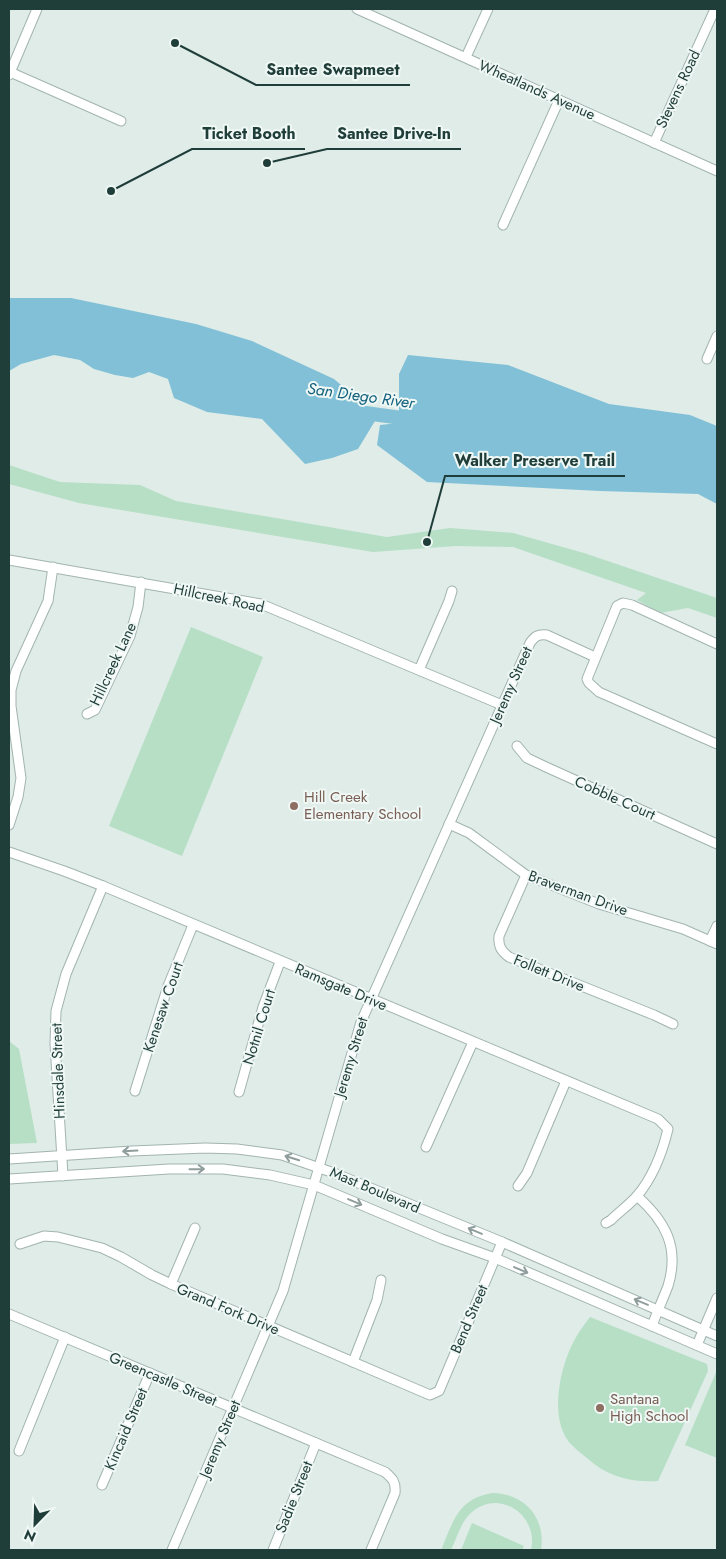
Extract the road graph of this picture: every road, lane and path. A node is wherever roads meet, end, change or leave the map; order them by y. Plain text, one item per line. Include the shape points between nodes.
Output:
1 (37, 9) edge
2 (357, 9) edge
3 (488, 9) edge
4 (715, 9) edge
5 (466, 58) junction
6 (10, 73) edge
7 (559, 100) junction
8 (121, 121) dead end
9 (654, 142) junction
10 (717, 171) edge
11 (503, 225) dead end
12 (717, 336) edge
13 (707, 358) dead end
14 (9, 560) edge
15 (53, 567) junction
16 (141, 582) junction
17 (452, 591) dead end
18 (717, 644) edge
19 (595, 657) junction
20 (419, 670) junction
21 (502, 705) junction
22 (87, 714) dead end
23 (717, 744) edge
24 (517, 746) dead end
25 (449, 824) junction
26 (9, 825) edge
27 (717, 844) edge
28 (9, 852) edge
29 (526, 875) junction
30 (103, 886) junction
31 (192, 924) junction
32 (717, 926) edge
33 (714, 943) edge
34 (280, 962) junction
35 (370, 999) junction
36 (673, 1024) dead end
37 (473, 1042) junction
38 (566, 1081) junction
39 (135, 1091) dead end
40 (240, 1092) dead end
41 (426, 1147) dead end
42 (62, 1156) junction
43 (9, 1159) edge
44 (320, 1167) junction
45 (63, 1176) junction
46 (9, 1180) edge
47 (314, 1185) junction
48 (518, 1186) dead end
49 (637, 1196) junction
50 (606, 1223) dead end
51 (195, 1228) dead end
52 (502, 1242) junction
53 (20, 1244) dead end
54 (495, 1258) junction
55 (380, 1280) dead end
56 (172, 1284) junction
57 (717, 1298) edge
58 (658, 1310) junction
59 (9, 1314) edge
60 (269, 1326) junction
61 (652, 1326) junction
62 (704, 1330) junction
63 (717, 1336) edge
64 (65, 1337) junction
65 (697, 1345) junction
66 (717, 1354) edge
67 (353, 1362) junction
68 (150, 1373) junction
69 (434, 1393) joint
70 (234, 1408) junction
71 (316, 1443) junction
72 (18, 1451) dead end
73 (102, 1485) dead end
74 (172, 1550) edge
75 (273, 1550) edge
76 (371, 1550) edge

1 - 6 street
2 - 5 street, Wheatlands Avenue
3 - 5 street
4 - 9 street, Stevens Road
5 - 7 street, Wheatlands Avenue
6 - 8 street
7 - 9 street, Wheatlands Avenue
7 - 11 street
9 - 10 street, Wheatlands Avenue
12 - 13 street
14 - 15 street, Hillcreek Road
15 - 16 street, Hillcreek Road
15 - 26 street via 48,601 11,690 21,778
16 - 20 street, Hillcreek Road via 261,604
16 - 22 street, Hillcreek Lane via 130,636 95,710
17 - 20 street
18 - 19 street via 623,602 616,606
19 - 21 street, Jeremy Street via 539,634 527,650
19 - 23 street via 587,679 599,692
20 - 21 street, Hillcreek Road
21 - 25 street, Jeremy Street
24 - 27 street, Cobble Court via 527,758
25 - 29 street, Braverman Drive via 469,833
25 - 35 street, Jeremy Street
28 - 30 street, Ramsgate Drive
29 - 33 street, Braverman Drive
29 - 36 street, Follett Drive via 500,936 498,945 503,953
30 - 31 street, Ramsgate Drive
30 - 42 street, Hinsdale Street via 66,974 56,1011
31 - 34 street, Ramsgate Drive
31 - 39 street, Kenesaw Court via 168,986
32 - 33 street
34 - 35 street, Ramsgate Drive
34 - 40 street, Notnil Court via 262,1007
35 - 37 street, Ramsgate Drive
35 - 44 street, Jeremy Street via 355,1038
37 - 38 street, Ramsgate Drive
37 - 41 street
38 - 48 street via 527,1173
38 - 49 street, Ramsgate Drive via 658,1120 668,1129 655,1168
42 - 43 street, Mast Boulevard
44 -> 42 street, Mast Boulevard via 282,1155 237,1149
42 - 45 street, Hinsdale Street
44 - 47 street, Jeremy Street
52 -> 44 street, Mast Boulevard
45 - 46 street, Mast Boulevard
45 -> 47 street, Mast Boulevard via 223,1169
47 -> 54 street, Mast Boulevard
47 - 60 street, Jeremy Street via 283,1291
49 - 50 street
49 - 58 street via 657,1216 670,1245 672,1270
51 - 56 street
52 - 54 street, Bend Street
58 -> 52 street, Mast Boulevard
53 - 56 street, Grand Fork Drive via 44,1236 102,1248
54 -> 61 street, Mast Boulevard
54 - 69 street, Bend Street via 446,1374
55 - 67 street via 377,1300
56 - 60 street, Grand Fork Drive
57 - 62 street
58 - 61 street
58 - 62 street, Mast Boulevard
59 - 64 street, Greencastle Street
60 - 67 street, Grand Fork Drive
60 - 70 street, Jeremy Street
61 - 65 street, Mast Boulevard
62 - 63 street, Mast Boulevard
62 - 65 street
64 - 68 street, Greencastle Street
64 - 72 street
65 - 66 street, Mast Boulevard
67 - 69 street, Grand Fork Drive via 421,1392
68 - 70 street, Greencastle Street
68 - 73 street, Kincaid Street
70 - 71 street, Greencastle Street
70 - 74 street, Jeremy Street
71 - 75 street, Sadie Street
71 - 76 street, Greencastle Street via 393,1478 396,1485 390,1505

